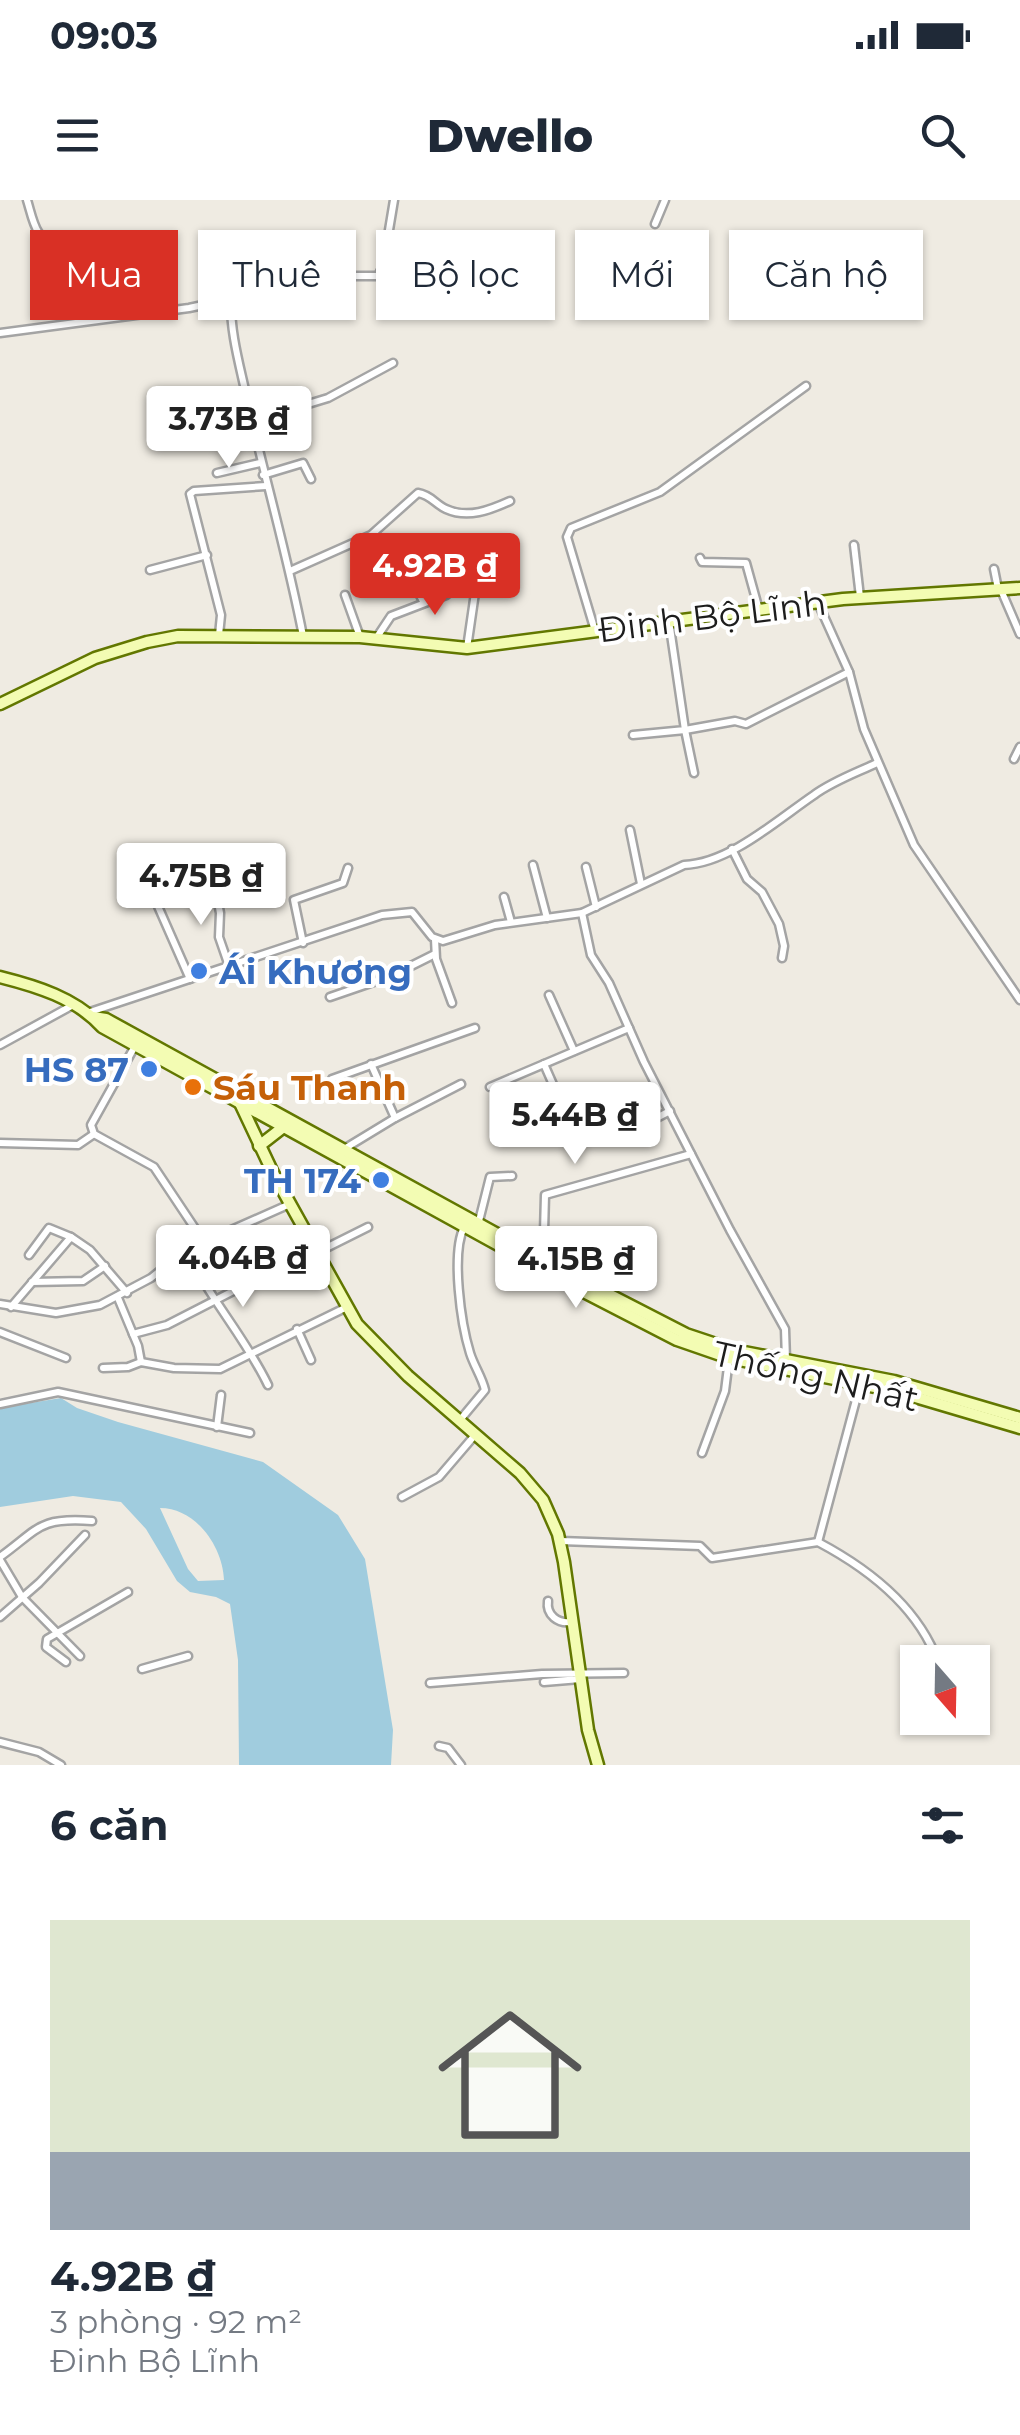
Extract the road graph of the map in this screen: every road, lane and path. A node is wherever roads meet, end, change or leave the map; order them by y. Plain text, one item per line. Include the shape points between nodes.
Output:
1 (27, 200) edge
2 (394, 200) edge
3 (665, 200) edge
4 (655, 224) dead end
5 (37, 230) edge
6 (356, 277) edge
7 (198, 306) edge
8 (232, 320) edge
9 (0, 333) edge
10 (393, 363) dead end
11 (806, 386) dead end
12 (252, 421) junction
13 (260, 463) junction
14 (218, 473) dead end
15 (263, 475) junction
16 (311, 479) dead end
17 (266, 486) junction
18 (510, 501) dead end
19 (854, 545) dead end
20 (207, 555) junction
21 (700, 558) dead end
22 (445, 559) dead end
23 (994, 569) dead end
24 (150, 570) dead end
25 (290, 571) junction
26 (1020, 588) edge
27 (999, 589) junction
28 (345, 595) dead end
29 (860, 598) junction
30 (817, 602) junction
31 (424, 603) junction
32 (759, 610) junction
33 (670, 621) junction
34 (595, 631) junction
35 (1020, 634) edge
36 (219, 635) junction
37 (303, 636) junction
38 (360, 637) junction
39 (376, 638) junction
40 (468, 648) junction
41 (850, 672) junction
42 (0, 704) edge
43 (685, 730) junction
44 (633, 735) dead end
45 (1020, 748) edge
46 (1014, 760) dead end
47 (877, 762) junction
48 (694, 773) dead end
49 (630, 830) dead end
50 (732, 849) junction
51 (533, 865) dead end
52 (586, 867) dead end
53 (348, 868) dead end
54 (220, 881) dead end
55 (641, 884) junction
56 (504, 897) dead end
57 (157, 904) dead end
58 (596, 907) junction
59 (582, 913) junction
60 (546, 918) junction
61 (512, 922) junction
62 (435, 939) junction
63 (303, 943) junction
64 (435, 954) junction
65 (782, 958) dead end
66 (229, 966) junction
67 (0, 977) edge
68 (190, 978) junction
69 (548, 996) dead end
70 (330, 997) dead end
71 (1020, 1000) edge
72 (452, 1002) dead end
73 (74, 1005) junction
74 (90, 1015) junction
75 (475, 1028) dead end
76 (629, 1028) junction
77 (0, 1045) edge
78 (136, 1045) junction
79 (574, 1051) junction
80 (371, 1064) junction
81 (544, 1064) junction
82 (332, 1079) dead end
83 (460, 1084) dead end
84 (490, 1087) dead end
85 (242, 1099) junction
86 (670, 1111) junction
87 (395, 1118) junction
88 (288, 1124) junction
89 (552, 1125) dead end
90 (571, 1125) dead end
91 (94, 1134) junction
92 (0, 1143) edge
93 (259, 1146) junction
94 (344, 1149) junction
95 (691, 1154) junction
96 (512, 1176) dead end
97 (290, 1204) junction
98 (447, 1210) junction
99 (478, 1222) junction
100 (465, 1226) junction
101 (368, 1227) dead end
102 (71, 1237) junction
103 (204, 1242) junction
104 (186, 1250) junction
105 (316, 1251) junction
106 (538, 1254) junction
107 (29, 1256) dead end
108 (105, 1266) junction
109 (31, 1282) junction
110 (127, 1293) junction
111 (118, 1298) junction
112 (213, 1301) junction
113 (0, 1305) edge
114 (10, 1307) junction
115 (347, 1307) junction
116 (297, 1329) junction
117 (0, 1332) edge
118 (133, 1334) junction
119 (252, 1352) junction
120 (66, 1358) dead end
121 (729, 1358) junction
122 (311, 1360) dead end
123 (786, 1360) junction
124 (141, 1362) junction
125 (103, 1368) dead end
126 (847, 1377) junction
127 (268, 1384) dead end
128 (860, 1385) junction
129 (221, 1395) dead end
130 (0, 1404) edge
131 (1020, 1418) edge
132 (460, 1421) junction
133 (217, 1426) junction
134 (1020, 1428) edge
135 (250, 1433) dead end
136 (476, 1434) junction
137 (702, 1453) dead end
138 (402, 1497) dead end
139 (92, 1521) dead end
140 (85, 1535) dead end
141 (560, 1541) junction
142 (818, 1542) junction
143 (0, 1559) edge
144 (128, 1592) dead end
145 (22, 1597) junction
146 (548, 1601) dead end
147 (0, 1617) edge
148 (573, 1621) junction
149 (56, 1631) junction
150 (929, 1645) edge
151 (80, 1656) dead end
152 (188, 1656) dead end
153 (66, 1662) dead end
154 (142, 1669) dead end
155 (624, 1673) dead end
156 (581, 1677) junction
157 (544, 1682) dead end
158 (430, 1683) dead end
159 (0, 1742) edge
160 (439, 1746) dead end
161 (62, 1765) edge
162 (461, 1765) edge
163 (598, 1765) edge

1 - 5 street
2 - 6 street via 383,266 378,276
3 - 4 street
7 - 9 street
8 - 12 street
10 - 12 street via 328,398
11 - 34 street via 660,492 571,528
12 - 13 street
13 - 14 street
13 - 15 street
15 - 16 street via 303,463
15 - 17 street
17 - 20 street via 190,494
17 - 25 street
18 - 25 street via 456,512 418,492 370,536
19 - 29 street
20 - 24 street
20 - 36 street
21 - 32 street via 746,564
22 - 31 street via 412,582
23 - 27 street
25 - 37 street
26 - 27 main road, Đinh Bộ Lĩnh
27 - 29 main road, Đinh Bộ Lĩnh
27 - 35 street
28 - 38 street
29 - 30 main road, Đinh Bộ Lĩnh
30 - 32 main road, Đinh Bộ Lĩnh
30 - 41 street
31 - 39 street via 388,618
31 - 40 street via 476,578
32 - 33 main road, Đinh Bộ Lĩnh
33 - 34 main road, Đinh Bộ Lĩnh
33 - 43 street
34 - 40 main road, Đinh Bộ Lĩnh
36 - 37 main road, Đinh Bộ Lĩnh
36 - 42 main road, Đinh Bộ Lĩnh via 162,638 106,654
37 - 38 main road, Đinh Bộ Lĩnh
38 - 39 main road, Đinh Bộ Lĩnh
39 - 40 main road, Đinh Bộ Lĩnh
41 - 43 street via 746,724
41 - 47 street
43 - 44 street
43 - 48 street
45 - 46 street
47 - 50 street via 830,784
47 - 71 street via 923,862
49 - 55 street
50 - 55 street
50 - 65 street via 779,924
51 - 60 street
52 - 58 street
53 - 63 street via 343,883 294,900
54 - 66 street via 219,937
55 - 58 street
56 - 61 street
57 - 68 street
58 - 59 street
59 - 60 street
59 - 76 street via 589,950
60 - 61 street
61 - 62 street
62 - 63 street via 406,911
62 - 64 street
63 - 66 street
64 - 70 street
64 - 72 street
66 - 68 street
67 - 73 main road
68 - 74 street
69 - 79 street
73 - 74 main road
73 - 77 street
74 - 78 main road, Thống Nhất
74 - 85 main road, Thống Nhất
75 - 80 street
76 - 79 street
76 - 86 street
78 - 85 main road, Thống Nhất
78 - 91 street via 92,1126
79 - 81 street
80 - 82 street
80 - 87 street
81 - 84 street
81 - 89 street via 554,1089
83 - 87 street
85 - 88 main road, Thống Nhất
85 - 93 main road
86 - 90 street via 635,1128 624,1119
86 - 95 street
87 - 94 street
88 - 93 main road
88 - 94 main road, Thống Nhất
88 - 98 main road, Thống Nhất
91 - 92 street via 78,1145
91 - 103 street via 154,1167
93 - 97 main road
94 - 98 main road, Thống Nhất
95 - 106 street via 545,1196
95 - 123 street via 785,1330
96 - 99 street via 490,1177
97 - 103 street
97 - 105 main road
98 - 99 main road, Thống Nhất
98 - 100 main road, Thống Nhất
99 - 106 main road, Thống Nhất
100 - 121 main road, Thống Nhất via 663,1334
100 - 132 street via 458,1245 462,1300 468,1346 485,1390
101 - 105 street
102 - 107 street via 50,1228
102 - 108 street
102 - 109 street
103 - 104 street
104 - 110 street
104 - 112 street
105 - 112 street
105 - 115 main road
106 - 123 main road, Thống Nhất via 686,1334
108 - 109 street via 84,1281
108 - 110 street
109 - 114 street
110 - 111 street
111 - 114 street via 67,1313
111 - 118 street
112 - 118 street
112 - 119 street
113 - 114 street
115 - 116 street
115 - 132 main road via 376,1346
116 - 119 street
116 - 122 street
117 - 120 street
118 - 124 street
119 - 124 street via 217,1369
119 - 127 street
121 - 126 main road, Thống Nhất
121 - 137 street via 725,1391
123 - 126 main road, Thống Nhất
124 - 125 street
126 - 128 main road, Thống Nhất
126 - 131 main road, Thống Nhất via 894,1381
128 - 134 main road, Thống Nhất
128 - 142 street
129 - 133 street
130 - 133 street via 58,1392
132 - 136 main road
133 - 135 street
136 - 138 street via 439,1477
136 - 141 main road via 534,1488
139 - 143 street via 52,1522
140 - 145 street
141 - 142 street via 702,1546 710,1558
141 - 148 main road
142 - 150 street via 879,1581
143 - 145 street
144 - 149 street
145 - 147 street
145 - 149 street
146 - 148 street via 555,1618
148 - 156 main road
149 - 151 street
149 - 153 street via 44,1644
152 - 154 street
155 - 156 street
156 - 157 street
156 - 158 street
156 - 163 main road
159 - 161 street
160 - 162 street

